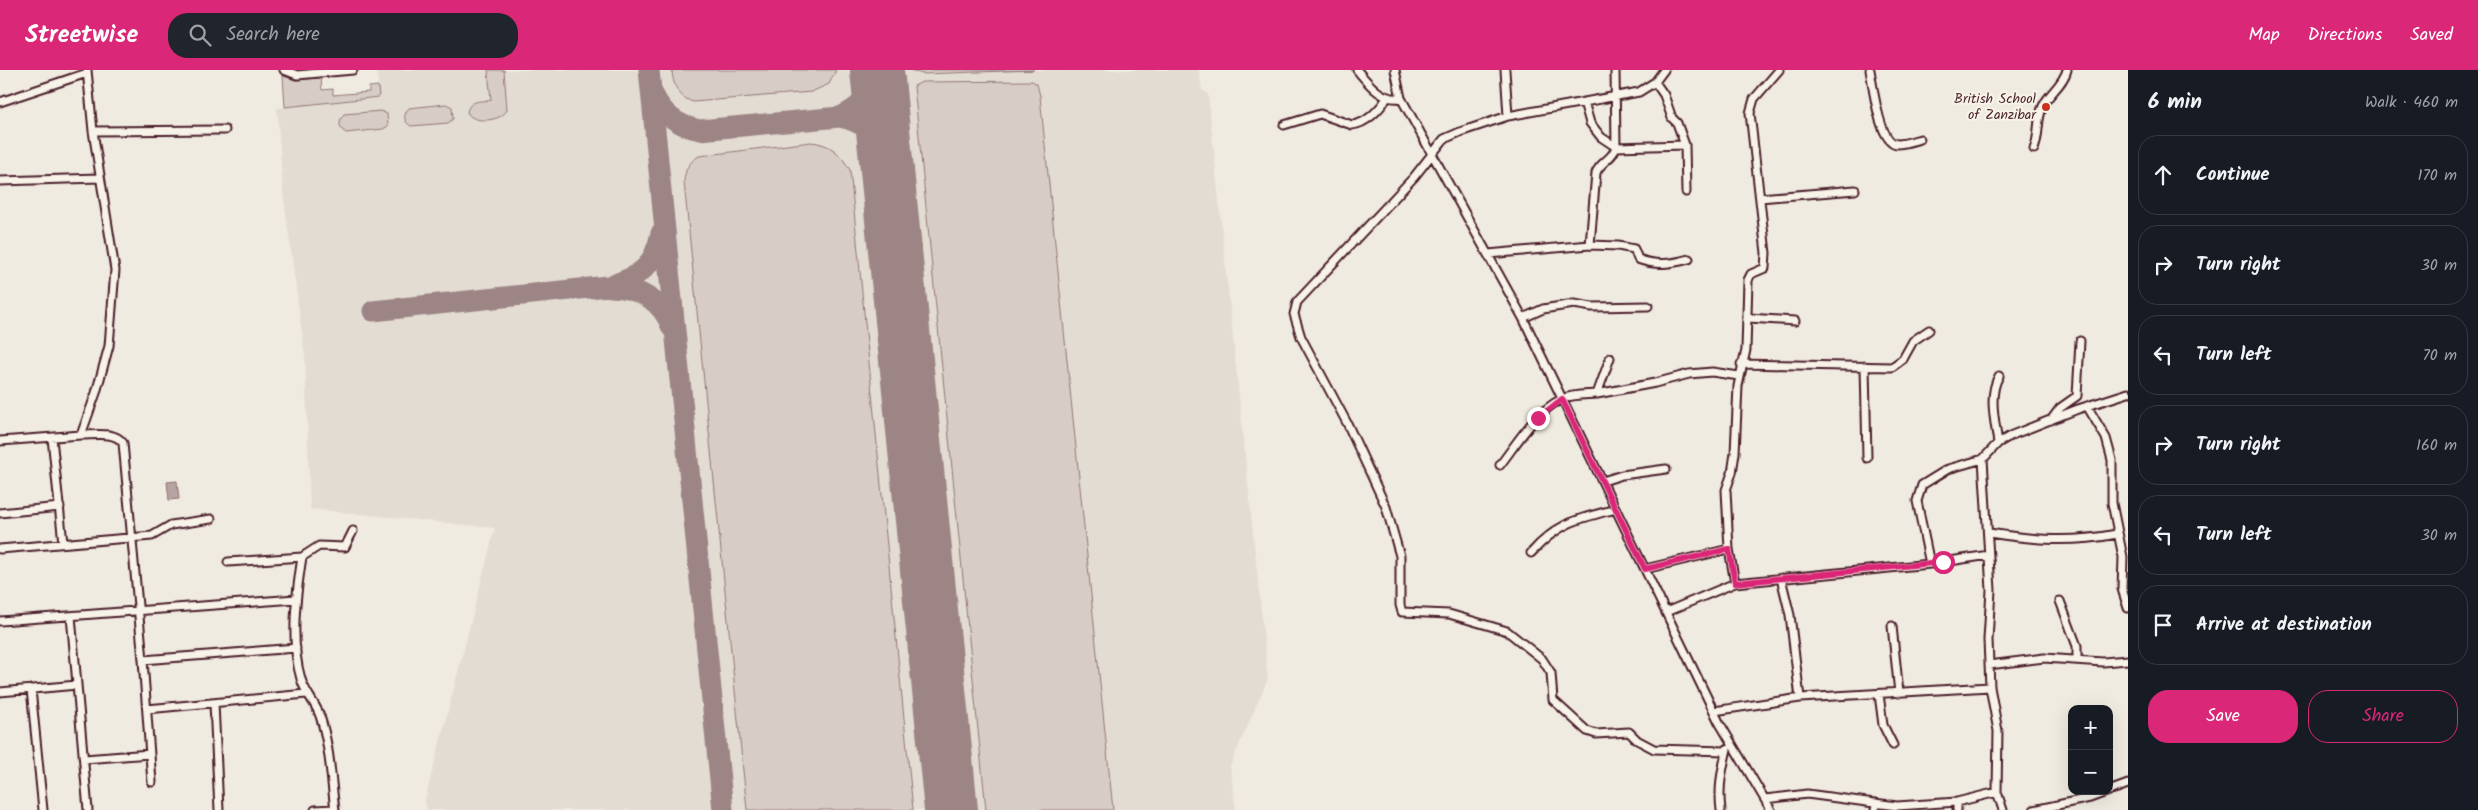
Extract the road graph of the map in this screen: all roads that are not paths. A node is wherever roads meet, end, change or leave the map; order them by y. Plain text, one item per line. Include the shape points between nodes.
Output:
1 (284, 70) edge
2 (353, 70) edge
3 (1357, 70) edge
4 (1395, 70) edge
5 (1505, 70) edge
6 (1615, 70) edge
7 (1664, 70) edge
8 (1779, 70) edge
9 (1870, 70) edge
10 (2067, 70) edge
11 (87, 72) edge
12 (1655, 82) junction
13 (1616, 95) junction
14 (1387, 98) junction
15 (1401, 98) junction
16 (0, 102) edge
17 (1584, 102) junction
18 (1508, 116) junction
19 (1284, 125) dead end
20 (226, 130) dead end
21 (92, 131) junction
22 (1920, 139) dead end
23 (1685, 145) junction
24 (1616, 147) junction
25 (2034, 149) dead end
26 (1434, 153) junction
27 (100, 178) junction
28 (0, 181) edge
29 (1855, 190) dead end
30 (1686, 192) dead end
31 (1760, 198) junction
32 (1590, 245) junction
33 (1488, 254) junction
34 (1689, 259) dead end
35 (1648, 306) dead end
36 (1523, 318) junction
37 (1749, 318) junction
38 (1795, 321) dead end
39 (1929, 330) dead end
40 (2080, 341) dead end
41 (1610, 358) dead end
42 (1741, 364) junction
43 (1865, 366) junction
44 (1739, 376) junction
45 (1999, 376) dead end
46 (2128, 393) edge
47 (1597, 394) junction
48 (1562, 399) junction
49 (2087, 406) junction
50 (2051, 420) junction
51 (81, 435) junction
52 (52, 438) junction
53 (0, 441) edge
54 (1998, 443) junction
55 (1867, 458) dead end
56 (1983, 459) junction
57 (1500, 465) dead end
58 (1666, 469) dead end
59 (1603, 481) junction
60 (60, 507) junction
61 (1616, 509) junction
62 (0, 513) edge
63 (211, 519) dead end
64 (353, 531) dead end
65 (1989, 533) junction
66 (2117, 534) junction
67 (132, 538) junction
68 (64, 543) junction
69 (0, 549) edge
70 (1729, 549) junction
71 (2125, 549) edge
72 (1531, 553) dead end
73 (1989, 555) junction
74 (302, 557) junction
75 (228, 562) dead end
76 (1930, 564) junction
77 (1645, 569) junction
78 (1781, 578) junction
79 (1735, 583) junction
80 (296, 599) junction
81 (2060, 601) dead end
82 (2128, 608) edge
83 (138, 610) junction
84 (1666, 612) junction
85 (71, 616) junction
86 (0, 621) edge
87 (1892, 626) dead end
88 (296, 648) junction
89 (144, 660) junction
90 (2077, 660) junction
91 (2128, 660) edge
92 (1989, 665) junction
93 (76, 685) junction
94 (1990, 687) junction
95 (31, 689) junction
96 (0, 692) edge
97 (1899, 693) junction
98 (306, 694) junction
99 (1879, 694) junction
100 (1800, 698) junction
101 (214, 703) junction
102 (147, 709) junction
103 (1714, 711) junction
104 (1729, 741) junction
105 (1893, 745) dead end
106 (1726, 751) junction
107 (150, 754) junction
108 (84, 758) junction
109 (152, 782) dead end
110 (2128, 784) edge
111 (2113, 790) edge
112 (1997, 792) junction
113 (2098, 795) edge
114 (1765, 799) junction
115 (1957, 802) junction
116 (1876, 806) edge
117 (42, 810) edge
118 (88, 810) edge
119 (219, 810) edge
120 (314, 810) edge
121 (334, 810) edge
122 (1721, 810) edge
123 (1771, 810) edge
124 (1957, 810) edge
125 (2003, 810) edge
126 (2034, 810) edge

1 - 2 street via 297,75
3 - 14 street
4 - 15 street
5 - 18 street
6 - 13 street
7 - 12 street
8 - 31 street via 1754,99 1750,113
9 - 22 street via 1882,131 1896,144
10 - 25 street via 2043,105
11 - 16 street
11 - 21 street
12 - 13 street via 1639,92
12 - 23 street via 1664,95
13 - 17 street
13 - 24 street
14 - 15 street
14 - 19 street via 1374,114 1357,124 1320,114
15 - 26 street
17 - 18 street
17 - 24 street via 1590,123 1601,137
18 - 26 street via 1444,139
20 - 21 street
21 - 27 street
23 - 24 street
23 - 30 street
24 - 32 street via 1596,173
26 - 33 street
26 - 106 street via 1297,302 1294,314 1301,337 1347,423 1386,507 1400,556 1402,612 1449,614 1507,631 1542,659 1551,673 1553,700 1587,731 1596,734 1629,732 1654,749
27 - 28 street
27 - 51 street via 115,270 108,346
29 - 31 street
31 - 37 street via 1765,265 1761,272 1751,274 1749,278
32 - 33 street
32 - 34 street via 1634,250 1638,259 1653,264
33 - 36 street
35 - 36 street via 1560,305
36 - 48 street
37 - 38 street
37 - 42 street via 1746,350
39 - 43 street via 1913,341 1903,360 1892,366
40 - 50 street via 2077,396 2060,408
41 - 47 street
42 - 43 street
42 - 44 street
43 - 55 street
44 - 47 street via 1712,372 1689,374 1655,384
44 - 70 street via 1735,453 1726,490
45 - 54 street via 1994,392
46 - 49 street
47 - 48 street
48 - 57 street via 1538,418
48 - 59 street
49 - 50 street
49 - 66 street via 2106,438 2112,460 2112,503
50 - 54 street
51 - 52 street
51 - 67 street via 114,435 124,443
52 - 53 street
52 - 60 street
54 - 56 street
56 - 65 street
56 - 76 street via 1948,469 1922,485 1918,492 1918,508
58 - 59 street
59 - 61 street
60 - 62 street
60 - 68 street
61 - 72 street via 1573,520 1547,535
61 - 77 street
63 - 67 street via 171,525 152,536
64 - 74 street via 345,547 319,546
65 - 66 street via 2077,541
65 - 73 street
66 - 71 street
67 - 68 street
67 - 83 street
68 - 69 street
70 - 77 street
70 - 79 street
71 - 82 street via 2122,588
73 - 76 street
73 - 92 street
74 - 75 street
74 - 80 street
76 - 78 street
77 - 84 street
78 - 79 street
78 - 100 street via 1790,615
79 - 84 street
80 - 83 street
80 - 88 street
81 - 90 street via 2077,646
83 - 85 street
83 - 89 street
84 - 103 street
85 - 86 street
85 - 93 street
87 - 97 street
88 - 89 street
88 - 98 street
89 - 102 street
90 - 91 street
90 - 92 street via 2044,658
92 - 94 street
93 - 95 street
93 - 108 street
94 - 97 street
94 - 112 street via 1998,731
95 - 96 street
95 - 117 street
97 - 99 street
98 - 101 street
98 - 121 street via 320,715
99 - 100 street
99 - 105 street via 1883,725
100 - 103 street
101 - 102 street
101 - 119 street
102 - 107 street
103 - 104 street
104 - 106 street
104 - 114 street
106 - 122 street via 1719,794
107 - 108 street
107 - 109 street
108 - 118 street
110 - 111 street
112 - 115 street
112 - 125 street
113 - 126 street
114 - 116 street via 1807,794
114 - 123 street
115 - 116 street
115 - 124 street
120 - 121 street

